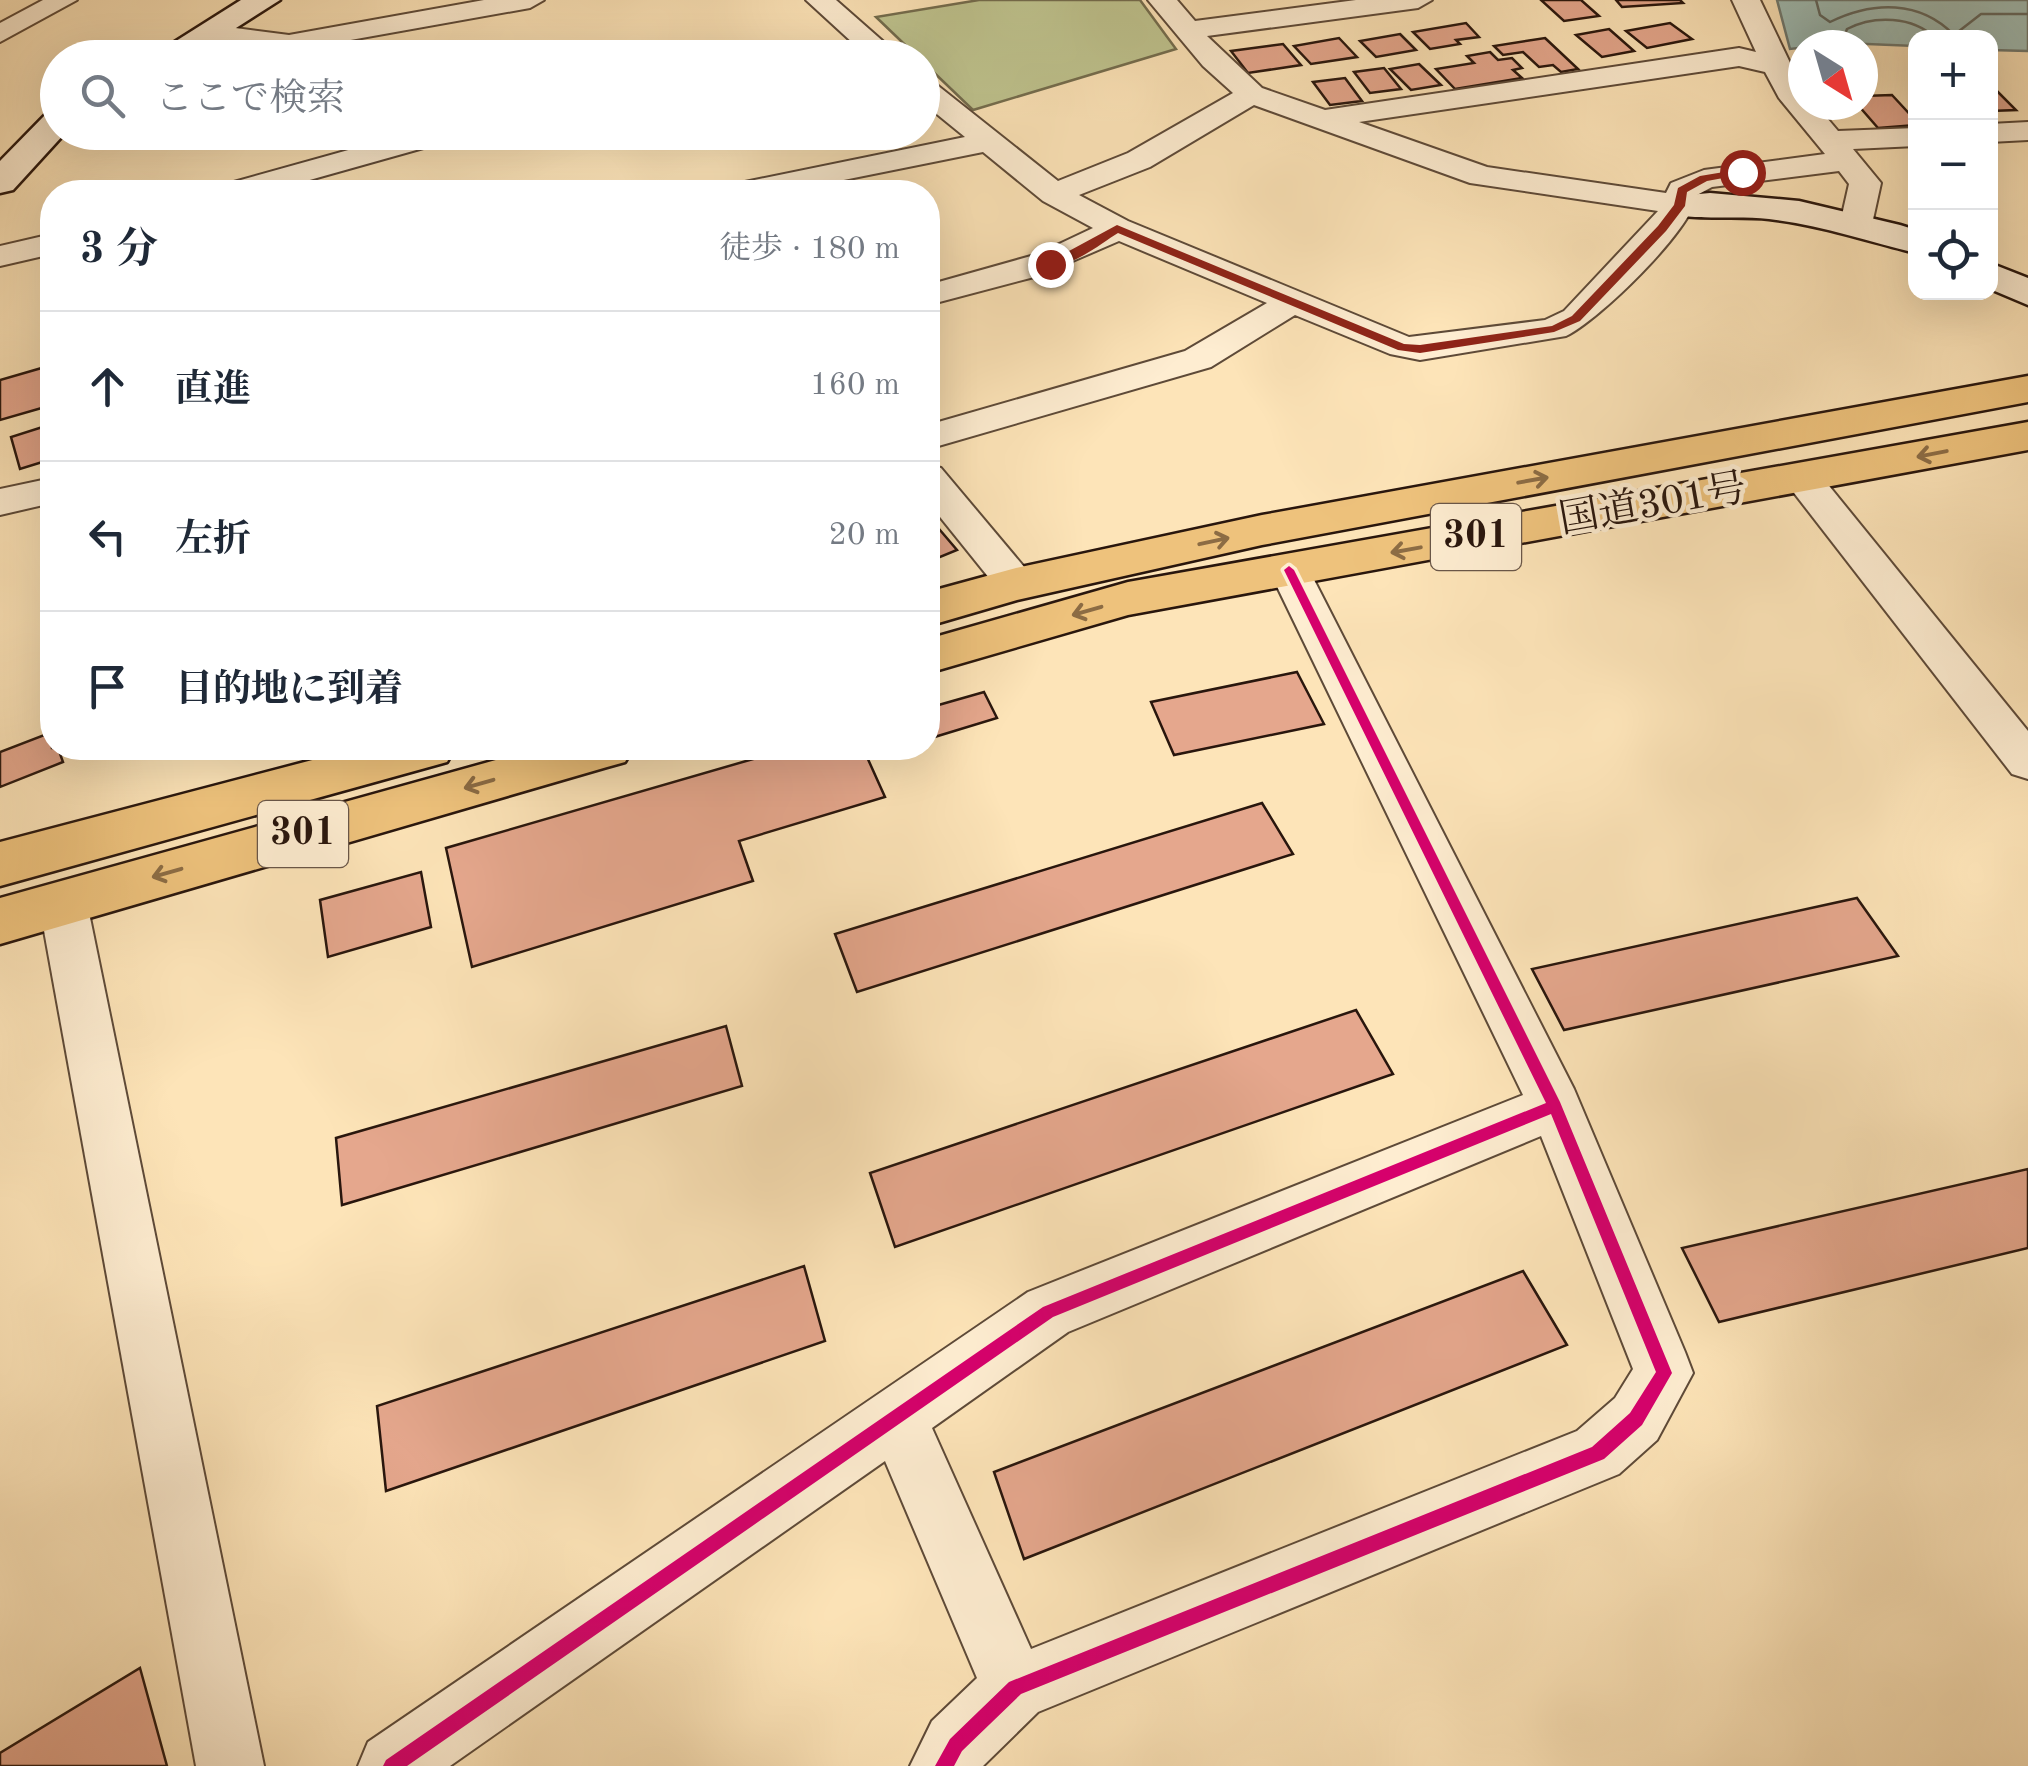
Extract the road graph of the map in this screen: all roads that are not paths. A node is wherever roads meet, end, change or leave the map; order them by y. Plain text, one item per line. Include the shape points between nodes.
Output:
1 (63, 0) edge
2 (264, 0) edge
3 (530, 0) edge
4 (820, 0) edge
5 (1162, 0) edge
6 (1418, 0) edge
7 (1746, 0) edge
8 (1724, 29) dead end
9 (1189, 30) junction
10 (212, 33) junction
11 (0, 34) edge
12 (199, 40) edge
13 (266, 40) edge
14 (306, 40) edge
15 (867, 40) edge
16 (1738, 57) junction
17 (1774, 66) junction
18 (1252, 94) junction
19 (940, 102) edge
20 (1323, 118) junction
21 (2028, 131) edge
22 (1998, 133) edge
23 (40, 137) edge
24 (1908, 138) edge
25 (986, 142) junction
26 (384, 150) edge
27 (1836, 151) junction
28 (7, 165) edge
29 (277, 180) edge
30 (799, 180) edge
31 (1054, 194) junction
32 (1680, 206) junction
33 (1856, 224) junction
34 (1117, 228) junction
35 (1908, 240) edge
36 (40, 247) edge
37 (0, 256) edge
38 (1998, 278) edge
39 (940, 291) edge
40 (2028, 293) edge
41 (1292, 302) junction
42 (2028, 389) edge
43 (940, 434) edge
44 (2028, 436) edge
45 (1804, 480) junction
46 (940, 491) edge
47 (40, 494) edge
48 (0, 502) edge
49 (1290, 570) junction
50 (1016, 584) junction
51 (940, 606) edge
52 (940, 653) edge
53 (385, 760) edge
54 (565, 760) edge
55 (2028, 762) edge
56 (0, 864) edge
57 (63, 903) junction
58 (0, 921) edge
59 (1555, 1106) junction
60 (896, 1416) junction
61 (1015, 1688) junction
62 (230, 1766) edge
63 (392, 1766) edge
64 (944, 1766) edge

1 - 11 street
2 - 10 street
3 - 14 street
4 - 15 street
5 - 9 street
6 - 9 street
7 - 17 street
8 - 16 street
9 - 18 street
10 - 12 street
10 - 13 street
16 - 17 street
16 - 20 street
17 - 27 street
18 - 20 street
18 - 31 street via 1139,160
19 - 25 street
20 - 32 street via 1481,176
21 - 22 street
23 - 28 street
24 - 27 street
25 - 30 street
25 - 31 street
26 - 29 street
27 - 32 street via 1704,179 1682,190
27 - 33 street via 1865,183
31 - 34 street
32 - 33 street via 1744,204
32 - 41 street via 1576,318 1554,329 1406,348
33 - 35 street
34 - 39 street via 1050,264
34 - 41 street
36 - 37 street
38 - 40 street
41 - 43 street via 1198,359
50 -> 42 highway, 国道301号 / 301 via 1262,530
44 -> 45 highway, 国道301号 / 301
45 -> 49 highway, 国道301号 / 301
45 - 55 street
46 - 50 street
47 - 48 street
49 -> 52 highway, 国道301号 / 301 via 1128,599
49 - 59 street
50 - 51 highway, 国道301号 / 301
53 - 56 highway, 301
54 -> 57 highway, 301
57 - 58 highway, 301
57 - 62 street
59 - 60 street via 1048,1312
59 - 61 street via 1664,1373 1636,1419 1598,1452
60 - 61 street
60 - 63 street
61 - 64 street via 956,1745

